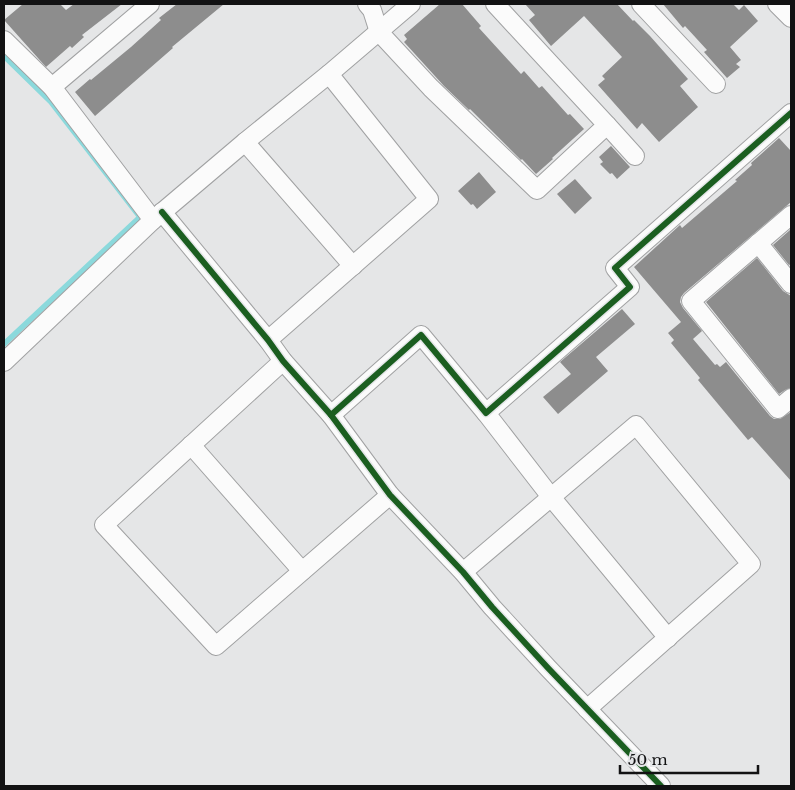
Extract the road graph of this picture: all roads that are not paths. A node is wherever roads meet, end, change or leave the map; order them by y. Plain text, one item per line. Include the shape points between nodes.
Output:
1 (150, 4) edge
2 (367, 4) edge
3 (411, 4) edge
4 (494, 4) edge
5 (641, 4) edge
6 (778, 4) edge
7 (791, 18) edge
8 (379, 32) junction
9 (4, 40) edge
10 (329, 74) junction
11 (716, 84) dead end
12 (52, 87) junction
13 (791, 113) edge
14 (606, 125) junction
15 (245, 142) junction
16 (635, 156) dead end
17 (791, 215) edge
18 (158, 216) junction
19 (758, 243) junction
20 (352, 266) junction
21 (791, 284) edge
22 (268, 340) junction
23 (283, 361) junction
24 (4, 362) edge
25 (791, 398) edge
26 (486, 413) junction
27 (331, 415) junction
28 (191, 445) junction
29 (390, 495) junction
30 (551, 497) junction
31 (302, 571) junction
32 (463, 572) junction
33 (668, 638) junction
34 (587, 709) junction
35 (661, 786) edge

1 - 12 street
2 - 8 street
3 - 8 street
4 - 14 street
5 - 11 street
6 - 7 street
8 - 10 street
8 - 14 street via 430,88 537,190
9 - 12 street
10 - 15 street
10 - 20 street via 429,199
12 - 18 street
13 - 26 street via 615,268 630,287
14 - 16 street
15 - 18 street
15 - 20 street
17 - 19 street
18 - 22 street
18 - 24 street
19 - 21 street
19 - 25 street via 691,301 778,409
20 - 22 street
22 - 23 street
23 - 27 street
23 - 28 street
26 - 27 street via 421,335
26 - 30 street
27 - 29 street
28 - 31 street
28 - 31 street via 104,526 216,646
29 - 31 street
29 - 32 street
30 - 32 street
30 - 33 street
30 - 33 street via 636,425 751,564
32 - 34 street
33 - 34 street
34 - 35 street

